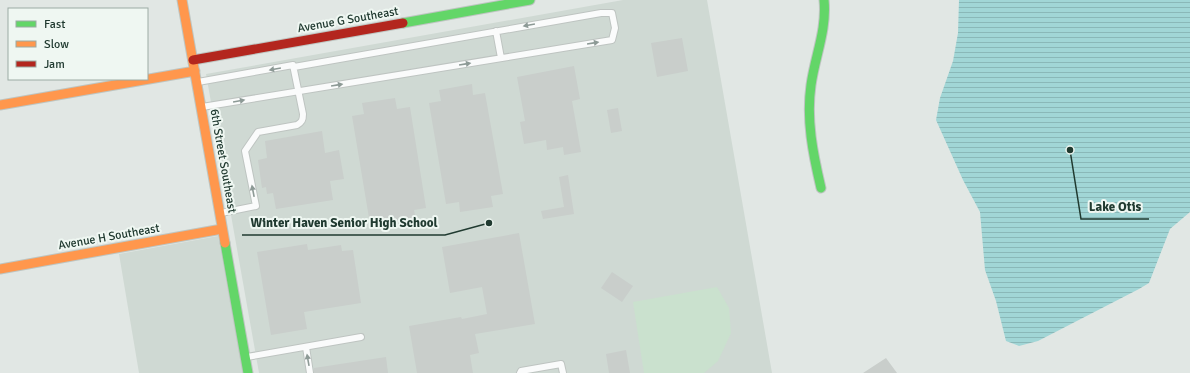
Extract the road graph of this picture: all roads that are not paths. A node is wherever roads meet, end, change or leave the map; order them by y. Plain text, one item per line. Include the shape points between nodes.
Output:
1 (182, 0) edge
2 (530, 0) edge
3 (824, 0) edge
4 (496, 31) junction
5 (502, 58) junction
6 (193, 60) junction
7 (294, 67) junction
8 (195, 71) junction
9 (148, 79) edge
10 (143, 80) edge
11 (196, 83) junction
12 (298, 91) junction
13 (0, 105) edge
14 (201, 108) junction
15 (821, 188) dead end
16 (220, 213) junction
17 (222, 229) junction
18 (0, 269) edge
19 (361, 337) dead end
20 (306, 347) junction
21 (245, 358) junction
22 (248, 373) edge
23 (310, 373) edge
24 (520, 373) edge
25 (563, 373) edge

1 - 6 street, 6th Street Southeast
2 - 6 street, Avenue G Southeast
3 - 15 street via 825,25 811,84 808,116
4 - 5 lane
5 -> 4 lane via 612,40 615,28 613,17 612,13 601,13
4 - 7 lane
12 -> 5 lane
6 - 8 street, 6th Street Southeast
7 -> 11 lane
7 - 12 lane
8 - 9 street
8 - 11 street, 6th Street Southeast
10 - 13 street
11 - 14 street, 6th Street Southeast
14 -> 12 lane
16 -> 12 lane via 256,206 245,151 258,132 302,122
14 - 16 street, 6th Street Southeast
16 - 17 street, 6th Street Southeast
17 - 18 street, Avenue H Southeast
17 - 21 street, 6th Street Southeast
19 - 20 lane
20 - 21 lane
23 -> 20 lane
21 - 22 street, 6th Street Southeast
24 - 25 lane via 561,364

